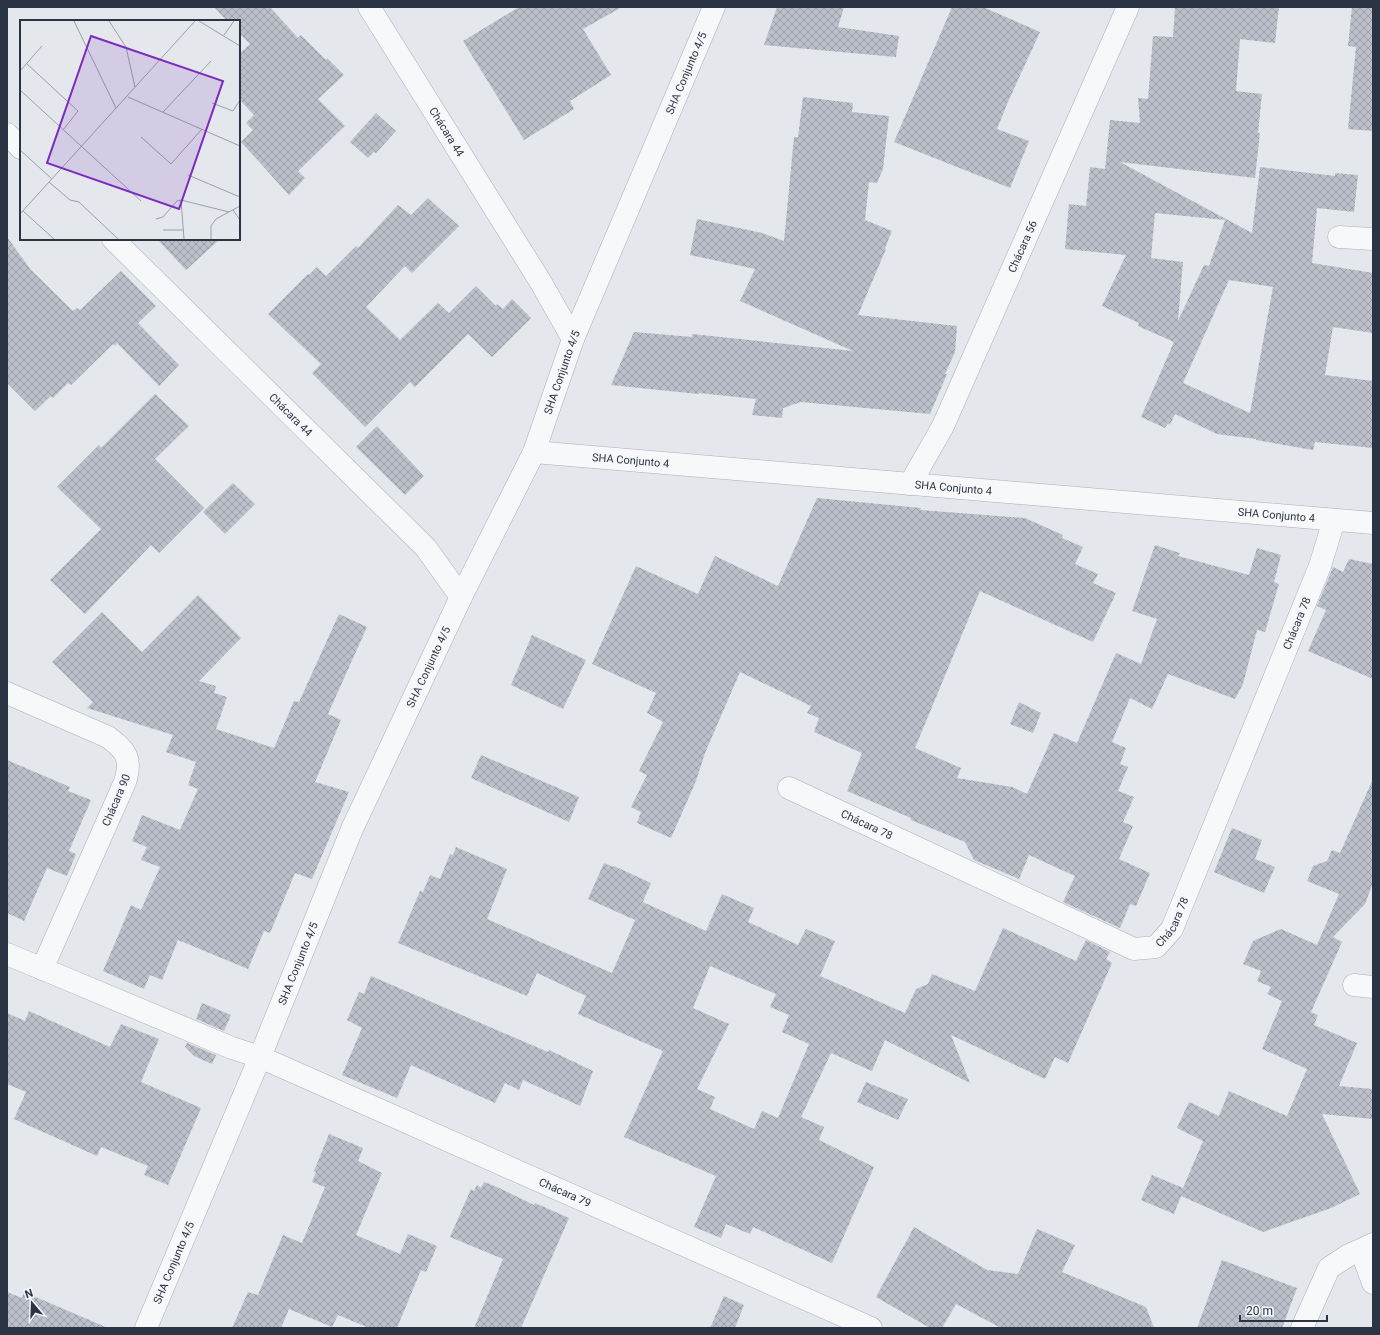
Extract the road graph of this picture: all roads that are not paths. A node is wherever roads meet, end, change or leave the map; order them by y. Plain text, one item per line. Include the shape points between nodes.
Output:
1 (369, 7) edge
2 (714, 7) edge
3 (1128, 7) edge
4 (7, 134) edge
5 (20, 147) edge
6 (1339, 237) dead end
7 (1373, 239) edge
8 (114, 240) edge
9 (573, 339) junction
10 (534, 452) junction
11 (910, 484) junction
12 (1334, 520) junction
13 (1373, 523) edge
14 (461, 598) junction
15 (7, 693) edge
16 (789, 788) dead end
17 (7, 954) edge
18 (42, 969) junction
19 (260, 1057) junction
20 (1370, 1245) edge
21 (1373, 1283) edge
22 (146, 1328) edge
23 (871, 1328) edge
24 (1302, 1328) edge

1 - 9 street, Chácara 44 via 540,281
2 - 9 street, SHA Conjunto 4/5
3 - 11 street, Chácara 56 via 943,426
4 - 5 street
6 - 7 street
8 - 14 street, Chácara 44 via 426,548
9 - 10 street, SHA Conjunto 4/5
10 - 11 street, SHA Conjunto 4
10 - 14 street, SHA Conjunto 4/5
11 - 12 street, SHA Conjunto 4
12 - 13 street, SHA Conjunto 4
12 - 16 street, Chácara 78 via 1320,566 1172,929 1156,947 1134,950
14 - 19 street, SHA Conjunto 4/5 via 352,829
15 - 18 street, Chácara 90 via 108,737 119,745 127,756 129,769
17 - 18 street
18 - 19 street via 232,1048
19 - 22 street, SHA Conjunto 4/5
19 - 23 street, Chácara 79
20 - 21 street via 1365,1261
20 - 24 street via 1329,1268

